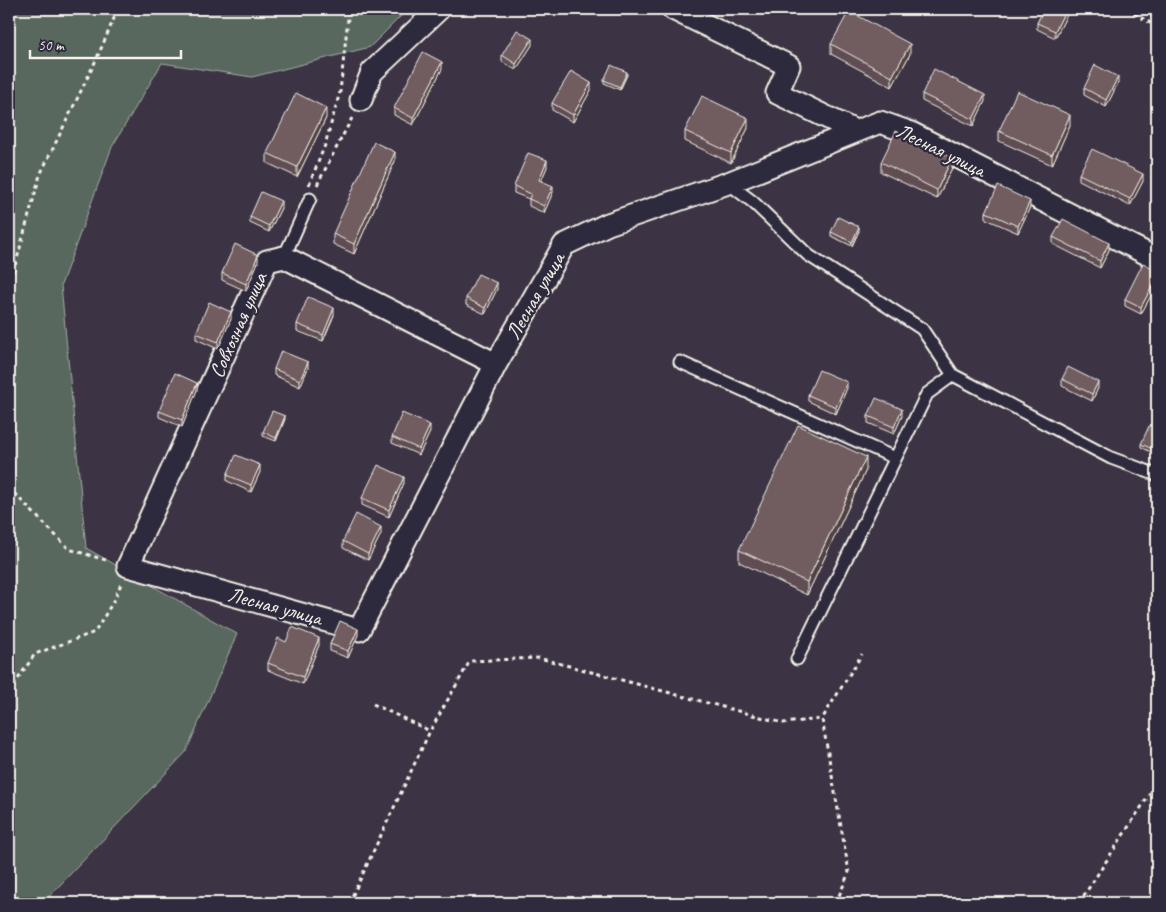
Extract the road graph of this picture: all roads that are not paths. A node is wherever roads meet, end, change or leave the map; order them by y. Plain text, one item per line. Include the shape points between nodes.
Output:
1 (439, 9) edge
2 (673, 9) edge
3 (361, 100) road end
4 (855, 131) junction
5 (728, 183) junction
6 (308, 195) road end
7 (284, 256) junction
8 (1157, 259) edge
9 (680, 362) dead end
10 (496, 364) junction
11 (953, 375) junction
12 (895, 458) junction
13 (1157, 476) edge
14 (128, 566) joint
15 (797, 660) dead end

1 - 3 street via 372,72
2 - 4 street via 790,66 777,93
4 - 5 street, Лесная улица
4 - 8 street, Лесная улица via 880,122 911,134
5 - 10 street, Лесная улица via 608,224 564,245
5 - 11 lane via 808,255 922,329
6 - 7 lane
7 - 10 street, Совхозная улица
7 - 14 street, Совхозная улица via 266,261
9 - 12 lane
10 - 14 street, Лесная улица via 359,630
11 - 12 lane via 927,394
11 - 13 lane via 1111,458
12 - 15 lane

